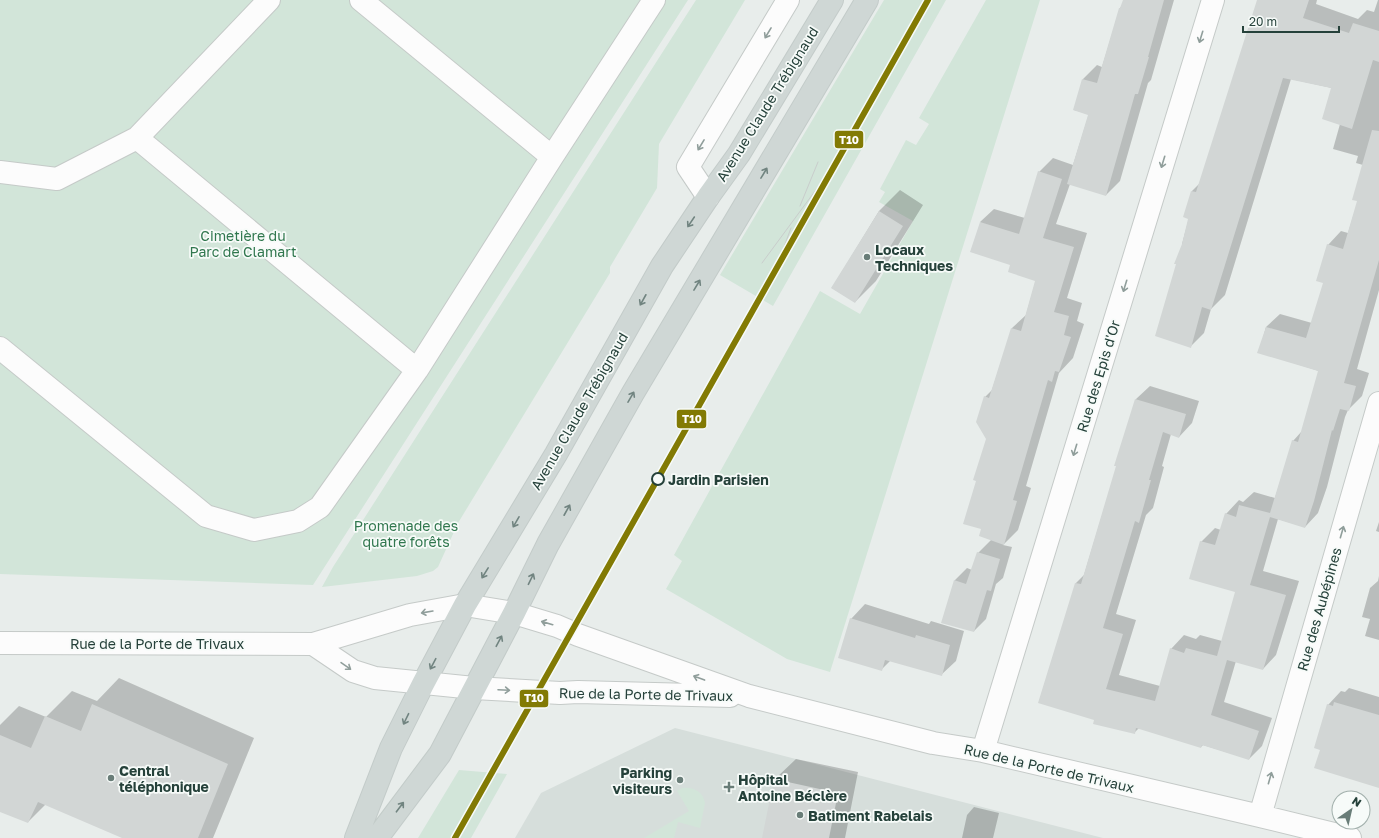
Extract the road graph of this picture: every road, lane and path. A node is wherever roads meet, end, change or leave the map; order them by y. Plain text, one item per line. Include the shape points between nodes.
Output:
1 (269, 0) edge
2 (361, 0) edge
3 (654, 0) edge
4 (788, 0) edge
5 (832, 0) edge
6 (867, 0) edge
7 (1213, 0) edge
8 (137, 138) junction
9 (552, 156) junction
10 (0, 172) edge
11 (708, 197) junction
12 (0, 348) edge
13 (417, 370) junction
14 (1379, 403) edge
15 (465, 605) junction
16 (514, 613) junction
17 (0, 643) edge
18 (314, 644) junction
19 (423, 684) junction
20 (474, 688) junction
21 (749, 696) junction
22 (983, 751) junction
23 (1260, 816) junction
24 (356, 838) edge
25 (376, 838) edge
26 (1350, 838) edge

1 - 8 street
2 - 9 street
3 - 9 street
4 -> 11 street via 688,167
5 - 11 main road, Avenue Claude Trébignaud via 739,154
16 -> 6 main road via 548,544 633,393
7 -> 22 street, Rue des Epis d'Or
8 - 10 street via 57,179
8 - 13 street
9 - 13 street
11 -> 15 main road, Avenue Claude Trébignaud via 662,266 556,454
12 - 13 street via 206,516 254,530 298,521 320,507
23 -> 14 street, Rue des Aubépines
15 - 16 street, Rue de la Porte de Trivaux
15 -> 18 street, Rue de la Porte de Trivaux via 410,615
15 -> 19 main road, Avenue Claude Trébignaud
20 -> 16 main road
21 -> 16 street, Rue de la Porte de Trivaux via 557,626
17 - 18 street, Rue de la Porte de Trivaux
18 -> 19 street, Rue de la Porte de Trivaux via 353,671 375,678
19 - 20 street, Rue de la Porte de Trivaux
19 -> 24 main road, Avenue Claude Trébignaud via 391,748
20 -> 21 street, Rue de la Porte de Trivaux via 560,693
25 -> 20 main road via 440,754
21 - 22 street, Rue de la Porte de Trivaux via 933,743
22 - 23 street, Rue de la Porte de Trivaux
23 - 26 street, Rue de la Porte de Trivaux

